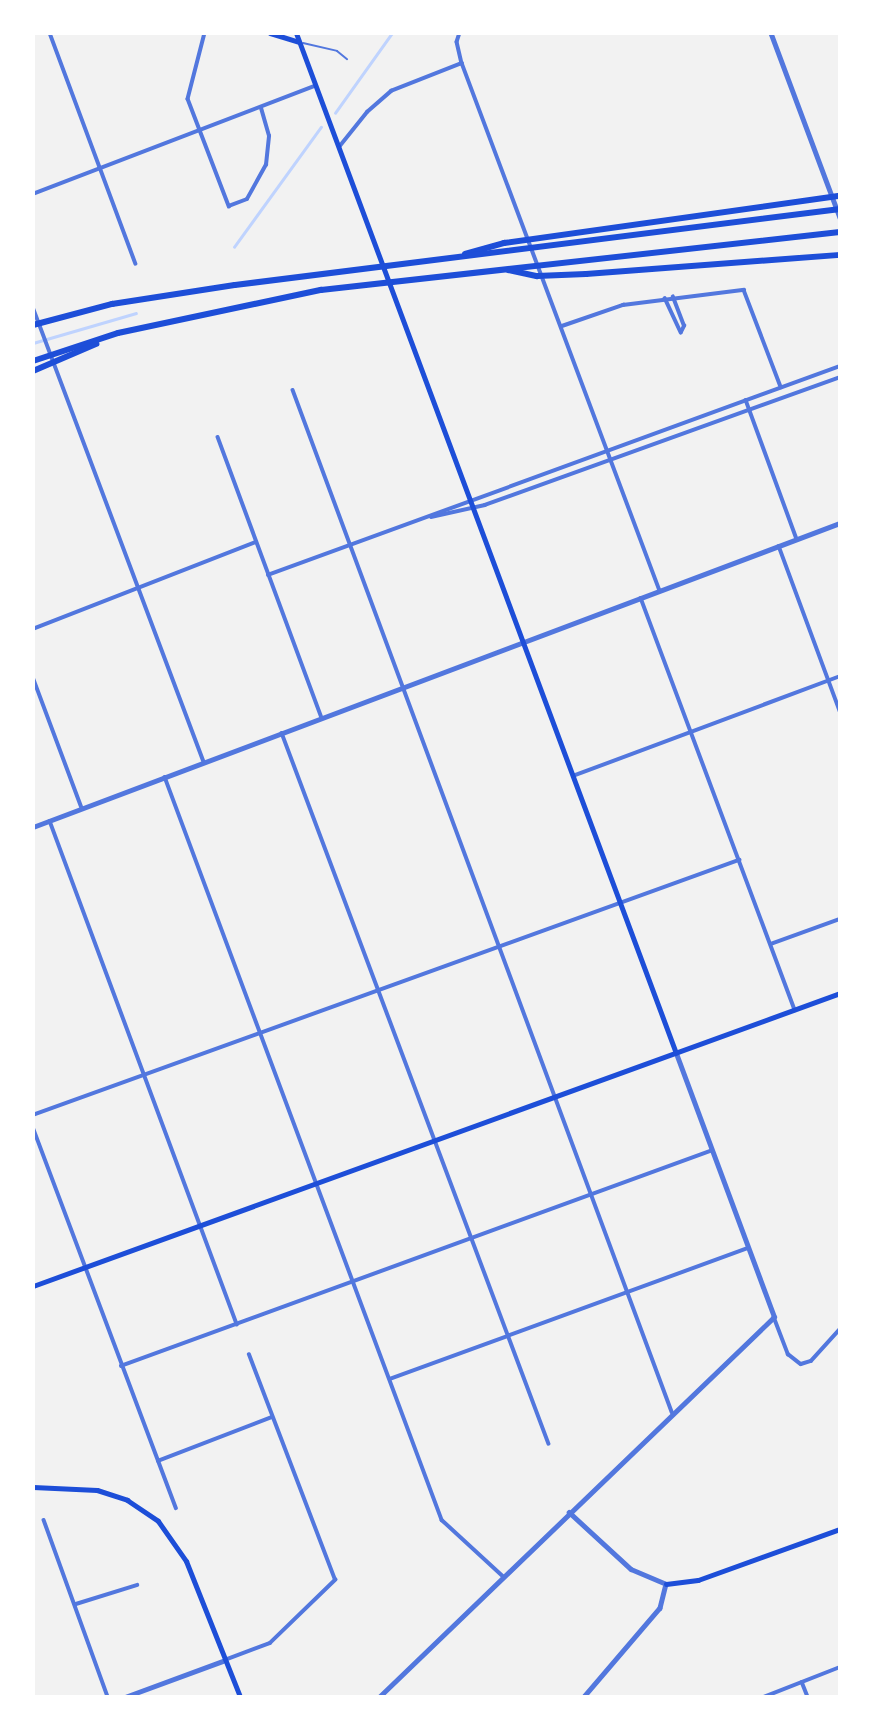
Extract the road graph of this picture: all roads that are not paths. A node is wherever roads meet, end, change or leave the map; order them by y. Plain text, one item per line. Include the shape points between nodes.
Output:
1 (50, 33) edge
2 (205, 33) edge
3 (270, 33) edge
4 (296, 33) edge
5 (460, 33) edge
6 (771, 33) edge
7 (299, 42) junction
8 (347, 59) dead end
9 (462, 63) junction
10 (315, 86) junction
11 (261, 108) junction
12 (198, 131) junction
13 (339, 147) junction
14 (100, 169) junction
15 (33, 194) edge
16 (840, 196) edge
17 (840, 209) edge
18 (840, 218) edge
19 (840, 232) edge
20 (840, 255) edge
21 (444, 260) junction
22 (136, 264) dead end
23 (502, 269) junction
24 (673, 297) junction
25 (665, 298) junction
26 (33, 307) edge
27 (33, 325) edge
28 (562, 326) junction
29 (118, 333) junction
30 (33, 361) edge
31 (840, 366) edge
32 (33, 371) edge
33 (840, 377) edge
34 (781, 387) junction
35 (293, 390) dead end
36 (746, 400) junction
37 (749, 410) junction
38 (218, 437) dead end
39 (608, 449) junction
40 (612, 459) junction
41 (470, 499) junction
42 (473, 507) junction
43 (412, 523) junction
44 (840, 523) edge
45 (797, 539) junction
46 (256, 542) junction
47 (350, 546) junction
48 (779, 546) junction
49 (268, 575) junction
50 (138, 588) junction
51 (660, 591) junction
52 (641, 598) junction
53 (33, 629) edge
54 (522, 642) junction
55 (840, 676) edge
56 (33, 677) edge
57 (828, 680) junction
58 (403, 687) junction
59 (840, 711) edge
60 (322, 718) junction
61 (692, 732) junction
62 (282, 733) junction
63 (204, 762) junction
64 (572, 776) junction
65 (165, 777) junction
66 (82, 808) junction
67 (50, 820) junction
68 (33, 827) edge
69 (739, 860) junction
70 (619, 903) junction
71 (840, 919) edge
72 (771, 944) junction
73 (500, 947) junction
74 (380, 991) junction
75 (840, 993) edge
76 (795, 1010) junction
77 (260, 1034) junction
78 (676, 1054) junction
79 (147, 1075) junction
80 (555, 1097) junction
81 (33, 1115) edge
82 (33, 1127) edge
83 (435, 1140) junction
84 (710, 1151) junction
85 (316, 1183) junction
86 (592, 1195) junction
87 (201, 1225) junction
88 (471, 1238) junction
89 (748, 1248) junction
90 (85, 1267) junction
91 (353, 1281) junction
92 (33, 1286) edge
93 (628, 1293) junction
94 (774, 1317) junction
95 (237, 1324) junction
96 (840, 1329) edge
97 (508, 1337) junction
98 (248, 1355) dead end
99 (121, 1366) junction
100 (390, 1379) junction
101 (672, 1412) junction
102 (272, 1417) junction
103 (549, 1444) dead end
104 (158, 1461) junction
105 (33, 1487) edge
106 (176, 1508) dead end
107 (569, 1512) junction
108 (44, 1520) dead end
109 (840, 1529) edge
110 (503, 1576) junction
111 (666, 1584) junction
112 (137, 1585) dead end
113 (76, 1604) junction
114 (223, 1661) junction
115 (840, 1667) edge
116 (802, 1682) junction
117 (108, 1697) edge
118 (125, 1697) edge
119 (240, 1697) edge
120 (379, 1697) edge
121 (584, 1697) edge
122 (764, 1697) edge
123 (808, 1697) edge

1 - 14 street
2 - 12 street via 188,95
3 - 7 main road
4 - 7 main road
5 - 9 street via 457,42
6 - 18 street
7 - 8 lane via 337,51
7 - 10 main road
9 - 13 street via 391,91 367,111
9 - 28 street
10 - 11 street
10 - 13 main road
11 - 12 street
11 - 12 street via 269,136 266,165 247,199 231,207 224,200
12 - 14 street
13 - 41 main road
14 - 15 street
14 - 22 street
16 - 21 highway via 504,243
17 - 21 highway
19 - 23 highway
20 - 23 highway via 537,276
21 - 27 highway via 144,298
23 - 29 highway via 321,290
24 - 25 street
24 - 25 street via 684,328 681,332
24 - 34 street via 744,290
25 - 28 street via 623,304
26 - 50 street
28 - 39 street
29 - 30 highway
29 - 32 highway
31 - 34 street
33 - 37 street
34 - 36 street
35 - 47 street
36 - 37 street
36 - 39 street
37 - 40 street
37 - 45 street
38 - 46 street
39 - 40 street
39 - 41 street
40 - 42 street
40 - 51 street
41 - 42 main road
41 - 43 street
42 - 43 street
42 - 54 main road
43 - 47 street
44 - 45 street
45 - 48 street
46 - 49 street
46 - 50 street
47 - 49 street
47 - 58 street
48 - 51 street
48 - 57 street
49 - 60 street
50 - 53 street
50 - 63 street
51 - 52 street
52 - 54 street
52 - 61 street
54 - 58 street
54 - 64 main road
55 - 57 street
56 - 66 street
57 - 59 street
57 - 61 street
58 - 60 street
58 - 73 street
60 - 62 street
61 - 64 street
61 - 69 street
62 - 63 street
62 - 74 street
63 - 65 street
64 - 70 main road
65 - 66 street
65 - 77 street
66 - 67 street
67 - 68 street
67 - 79 street
69 - 70 street
69 - 72 street
70 - 73 street
70 - 78 main road
71 - 72 street
72 - 76 street
73 - 74 street
73 - 80 street
74 - 77 street
74 - 83 street
75 - 76 main road
76 - 78 main road
77 - 79 street
77 - 85 street
78 - 80 main road
78 - 84 street
79 - 81 street
79 - 87 street
80 - 83 main road
80 - 86 street
82 - 90 street
83 - 85 main road
83 - 88 street
84 - 86 street
84 - 89 street
85 - 87 main road
85 - 91 street
86 - 88 street
86 - 93 street
87 - 90 main road
87 - 95 street
88 - 91 street
88 - 97 street
89 - 93 street
89 - 94 street
90 - 92 main road
90 - 99 street
91 - 95 street
91 - 100 street
93 - 97 street
93 - 101 street
94 - 96 street via 788,1354 801,1364 811,1361
94 - 101 street
95 - 99 street
97 - 100 street
97 - 103 street
98 - 102 street
99 - 104 street
100 - 110 street via 443,1522
101 - 107 street
102 - 104 street
102 - 114 street via 335,1580 270,1643
104 - 106 street
105 - 114 main road via 97,1490 127,1500 158,1521 186,1561
107 - 110 street
107 - 111 street via 631,1569
108 - 113 street
109 - 111 main road via 698,1580
110 - 120 street
111 - 121 street via 660,1608
112 - 113 street
113 - 117 street
114 - 118 street
114 - 119 main road
115 - 116 street
116 - 122 street
116 - 123 street

